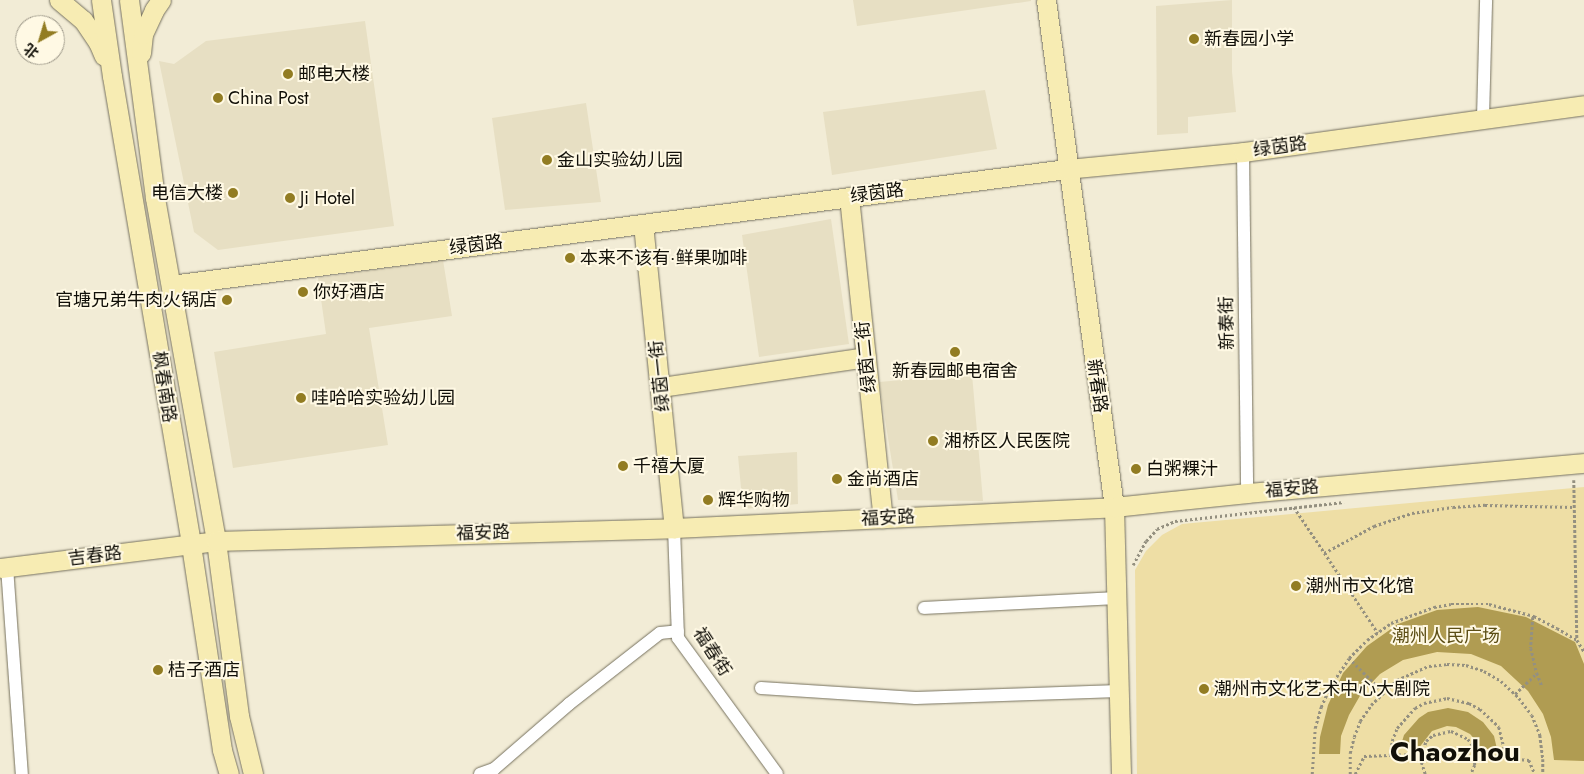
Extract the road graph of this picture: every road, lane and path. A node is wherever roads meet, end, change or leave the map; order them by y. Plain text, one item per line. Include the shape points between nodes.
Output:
1 (59, 0) edge
2 (101, 0) edge
3 (129, 0) edge
4 (162, 0) edge
5 (1046, 0) edge
6 (1486, 0) edge
7 (138, 74) junction
8 (112, 76) junction
9 (1584, 105) edge
10 (1483, 118) junction
11 (1243, 152) junction
12 (1068, 169) junction
13 (849, 197) junction
14 (643, 224) junction
15 (171, 285) junction
16 (866, 357) junction
17 (661, 387) junction
18 (1581, 471) edge
19 (1574, 480) junction
20 (1565, 481) dead end
21 (1247, 493) junction
22 (1352, 501) dead end
23 (1114, 507) junction
24 (1294, 507) junction
25 (1574, 507) junction
26 (883, 518) junction
27 (674, 528) junction
28 (216, 541) junction
29 (190, 545) junction
30 (1324, 553) junction
31 (3, 567) edge
32 (1131, 570) dead end
33 (1116, 598) junction
34 (924, 608) dead end
35 (1533, 618) junction
36 (678, 630) junction
37 (1378, 632) junction
38 (1577, 640) junction
39 (1584, 651) edge
40 (1349, 658) junction
41 (1537, 674) junction
42 (1542, 686) dead end
43 (761, 688) dead end
44 (1119, 691) junction
45 (1383, 692) junction
46 (1516, 694) junction
47 (1390, 755) junction
48 (1421, 755) junction
49 (1476, 756) junction
50 (1507, 758) junction
51 (22, 774) edge
52 (229, 774) edge
53 (253, 774) edge
54 (480, 774) edge
55 (777, 774) edge
56 (1121, 774) edge
57 (1312, 774) edge
58 (1350, 774) edge
59 (1355, 774) edge
60 (1425, 774) edge
61 (1471, 774) edge
62 (1535, 774) edge
63 (1542, 774) edge

1 - 8 street via 83,20 98,42
2 - 8 street, 枫春南路
3 - 7 street, 枫春南路
4 - 7 street via 143,34
5 - 12 street, 新春路
6 - 10 street
7 - 15 street, 枫春南路
8 - 29 street, 枫春南路
9 - 10 street, 绿茵路
10 - 11 street, 绿茵路
11 - 12 street, 绿茵路
11 - 21 street, 新泰街
12 - 13 street, 绿茵路
12 - 23 street, 新春路
13 - 14 street, 绿茵路
13 - 16 street, 绿茵二街
14 - 15 street, 绿茵路
14 - 17 street, 绿茵一街
15 - 28 street, 枫春南路
16 - 17 street
16 - 26 street, 绿茵二街
17 - 27 street, 绿茵一街
18 - 19 path
18 - 21 street, 福安路
19 - 20 path
19 - 25 path
21 - 23 street, 福安路
22 - 24 path
23 - 26 street, 福安路
23 - 33 street, 新春路
24 - 30 path
24 - 32 path via 1175,521 1158,529 1146,541
25 - 30 path via 1485,505 1412,513 1374,526
25 - 38 path
26 - 27 street, 福安路
27 - 28 street, 福安路
27 - 36 street, 福春街
28 - 29 street, 福安路
28 - 53 street, 枫春南路 via 239,716
29 - 31 street, 吉春路
29 - 52 street, 枫春南路 via 222,750
30 - 37 path
31 - 51 street
33 - 34 street
33 - 44 street, 新春路
35 - 37 path via 1489,604 1450,604 1406,617
35 - 38 path
35 - 41 path via 1532,648
36 - 54 street via 660,633 569,704 494,769
36 - 55 street, 福春街 via 678,638
37 - 40 path
38 - 39 path
40 - 45 path
40 - 57 path via 1321,707 1315,728
41 - 42 path
41 - 46 path
43 - 44 street via 916,698
44 - 56 street, 新春路
45 - 46 path via 1414,672 1447,664 1466,665 1484,671
45 - 58 path via 1360,721 1350,753
46 - 63 path via 1532,715 1540,735
47 - 48 path
47 - 50 path via 1392,740 1405,717 1424,702 1447,698 1469,703 1490,717 1504,739
47 - 59 path via 1364,756
48 - 49 path via 1426,741 1433,735 1451,731 1468,739
48 - 60 path
49 - 50 path
49 - 61 path
50 - 62 path via 1529,760

